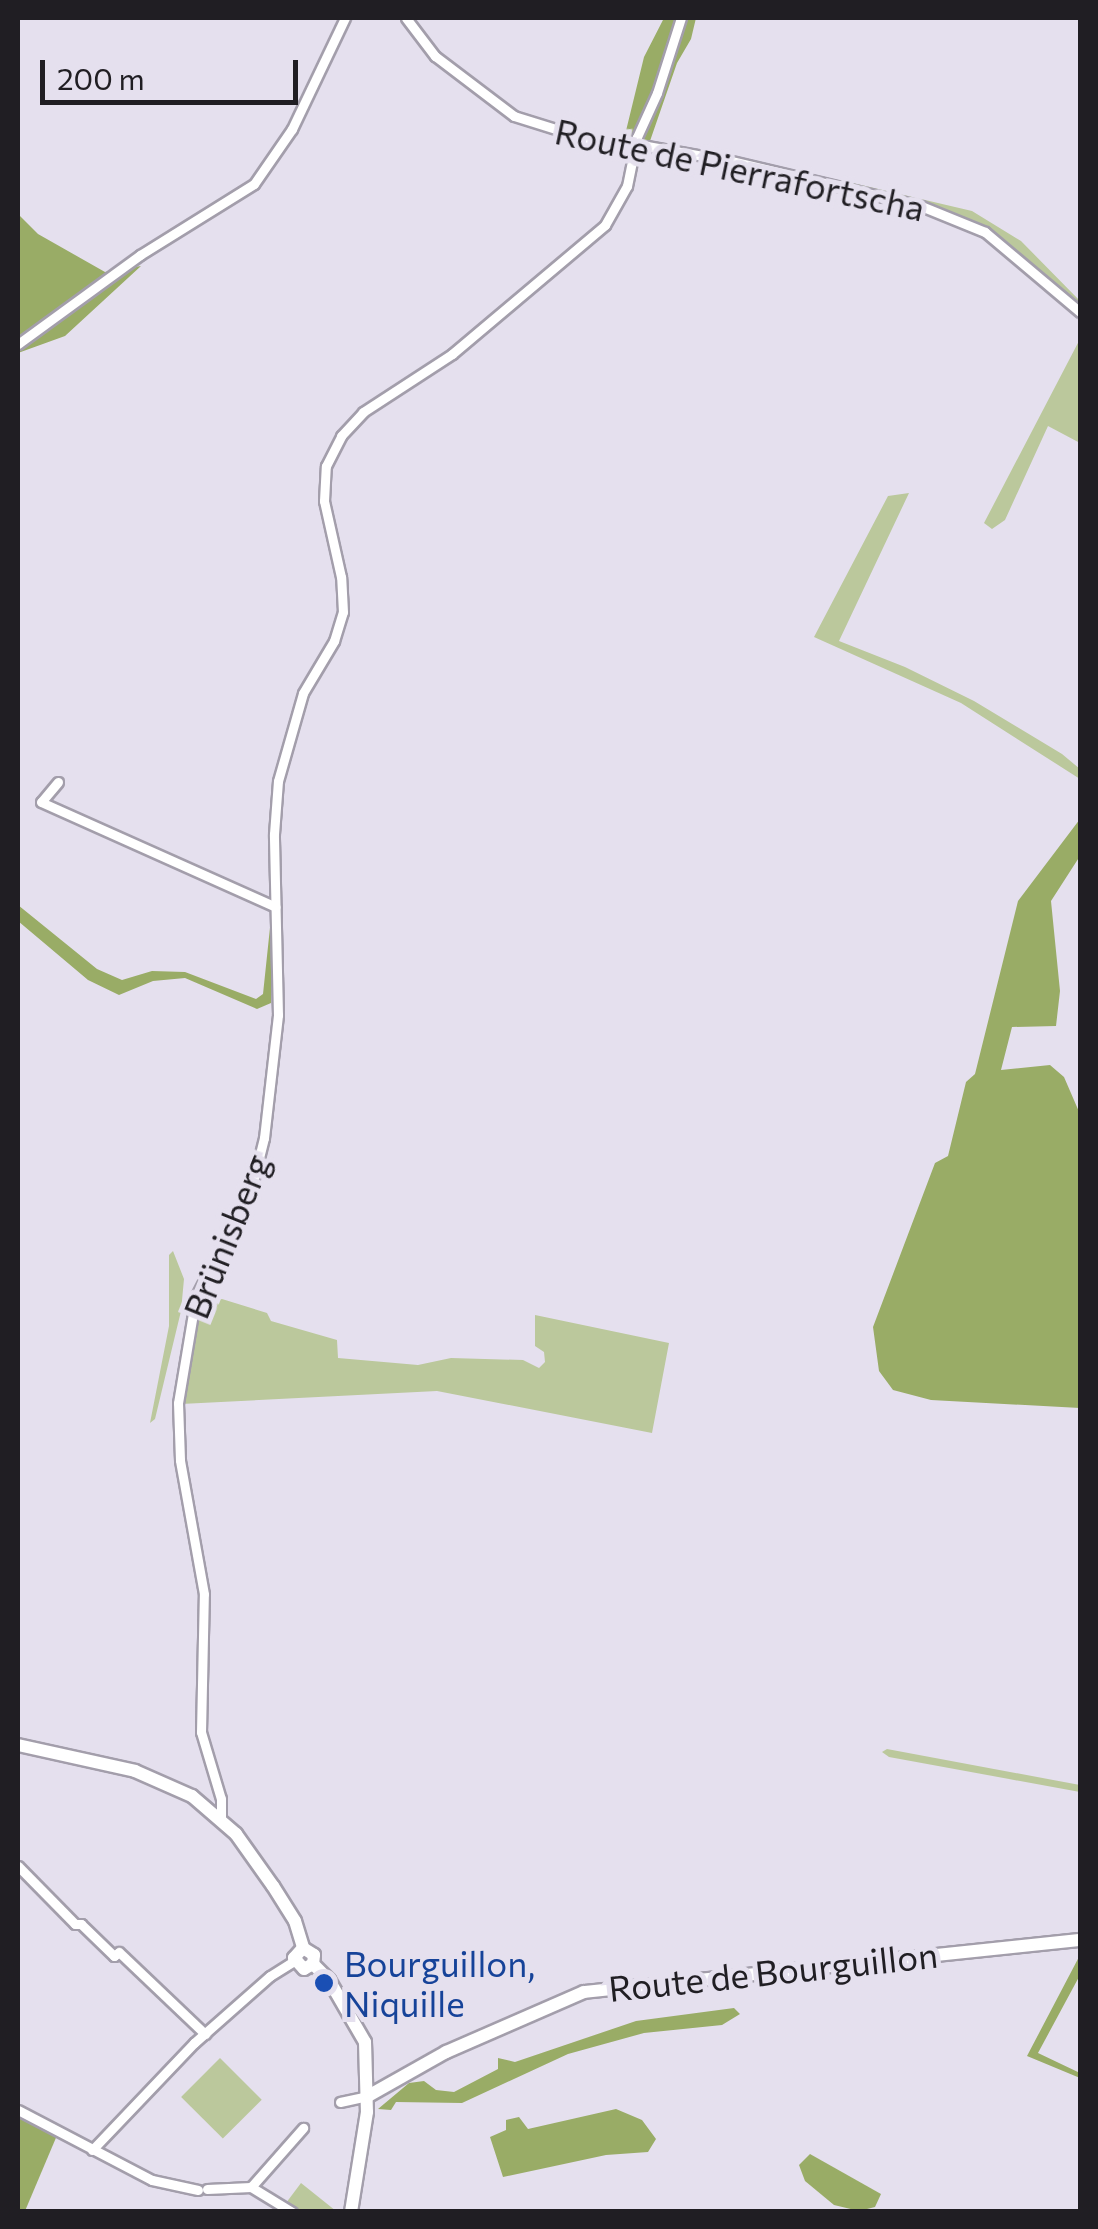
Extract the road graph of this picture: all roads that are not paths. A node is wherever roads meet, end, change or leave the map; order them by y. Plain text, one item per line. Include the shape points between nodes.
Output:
1 (345, 18) edge
2 (406, 18) edge
3 (681, 18) edge
4 (635, 146) junction
5 (1080, 312) edge
6 (18, 344) edge
7 (58, 782) dead end
8 (276, 908) junction
9 (18, 1745) edge
10 (220, 1818) junction
11 (18, 1866) edge
12 (1080, 1940) edge
13 (303, 1948) junction
14 (294, 1962) junction
15 (312, 1964) junction
16 (205, 2034) junction
17 (368, 2096) junction
18 (340, 2102) dead end
19 (18, 2110) edge
20 (304, 2128) dead end
21 (92, 2150) junction
22 (250, 2188) junction
23 (292, 2212) edge
24 (351, 2212) edge

1 - 6 street via 292,129 254,184 140,255
2 - 4 street, Route de Pierrafortscha via 436,56 514,116 607,145
3 - 4 street, Brünisberg
4 - 5 street, Route de Pierrafortscha via 776,171 954,217 1010,248
4 - 8 street, Brünisberg via 622,200 599,231 452,354 345,430 326,466 325,515 342,612 334,641 303,692 278,781
7 - 8 street via 40,802
8 - 10 street, Brünisberg via 277,1041 260,1156 244,1205 196,1296 178,1403 205,1622 201,1732 221,1799
9 - 10 main road via 163,1781
10 - 13 main road via 273,1886
11 - 16 street via 75,1924 114,1956 119,1952
12 - 17 main road, Route de Bourguillon via 599,1988 446,2052
13 - 14 main road
13 - 15 main road via 314,1955
14 - 15 main road via 304,1969
14 - 16 street
15 - 17 main road via 362,2032
16 - 21 street
17 - 18 street
17 - 24 main road
19 - 21 street
20 - 22 street
21 - 22 street via 162,2184
22 - 23 street

